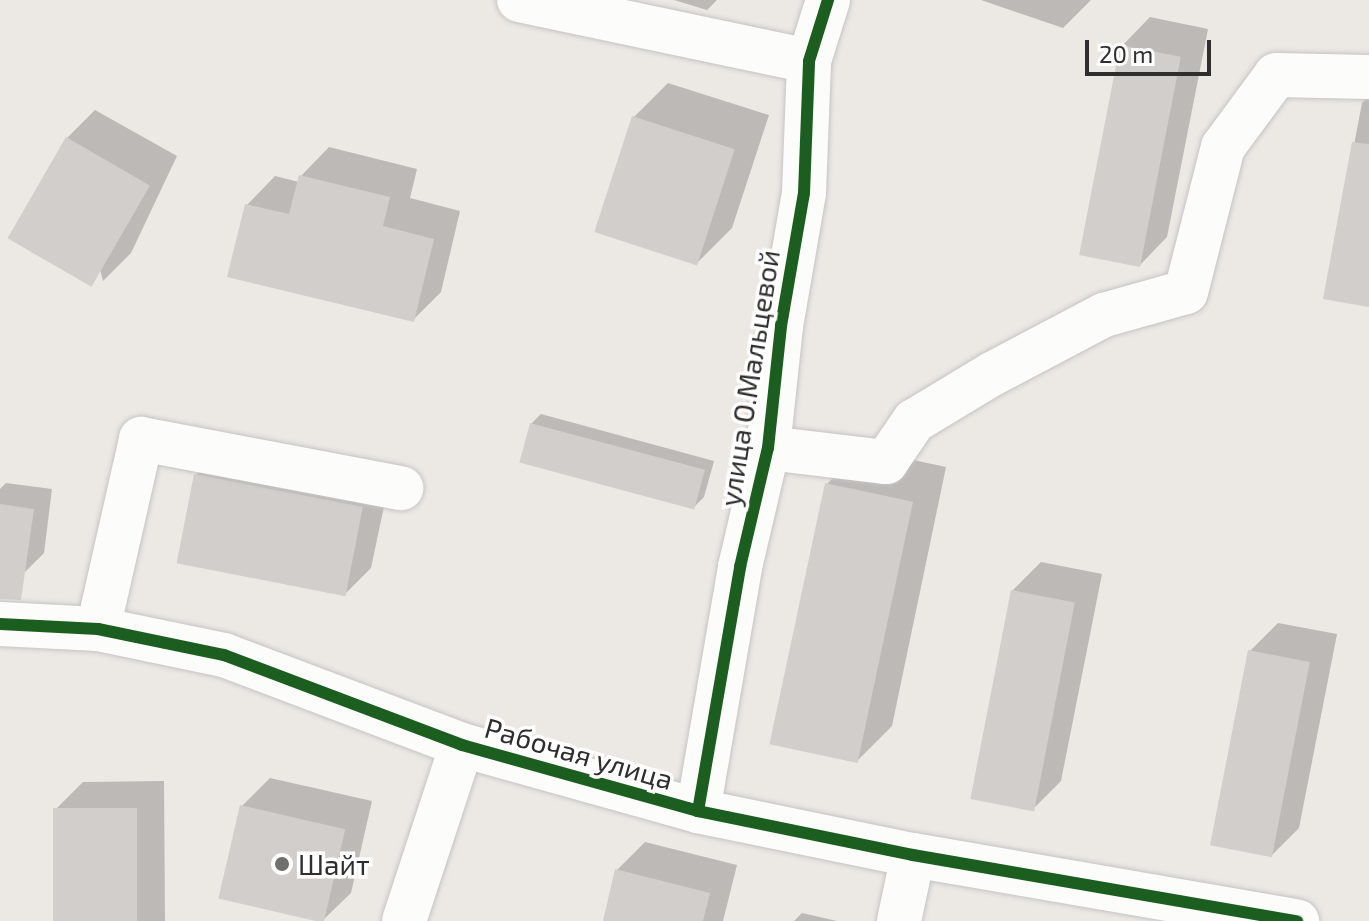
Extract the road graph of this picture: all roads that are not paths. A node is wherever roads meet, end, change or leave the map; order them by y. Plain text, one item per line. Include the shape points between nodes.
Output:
1 (519, 0) edge
2 (828, 0) edge
3 (809, 61) junction
4 (1369, 77) edge
5 (768, 448) junction
6 (401, 488) dead end
7 (0, 624) edge
8 (98, 629) junction
9 (462, 745) junction
10 (698, 811) junction
11 (913, 855) junction
12 (404, 921) edge
13 (899, 921) edge
14 (1297, 921) edge

1 - 3 street
2 - 3 street, улица О.Мальцевой
3 - 5 street, улица О.Мальцевой via 804,193 781,326
4 - 5 street via 1276,75 1223,147 1186,292 1104,315 992,374 914,421 886,462
5 - 10 street, улица О.Мальцевой via 740,567
6 - 8 street via 141,439
7 - 8 street, Рабочая улица
8 - 9 street, Рабочая улица via 224,655
9 - 10 street, Рабочая улица
9 - 12 street
10 - 11 street, Рабочая улица
11 - 13 street
11 - 14 street, Рабочая улица

